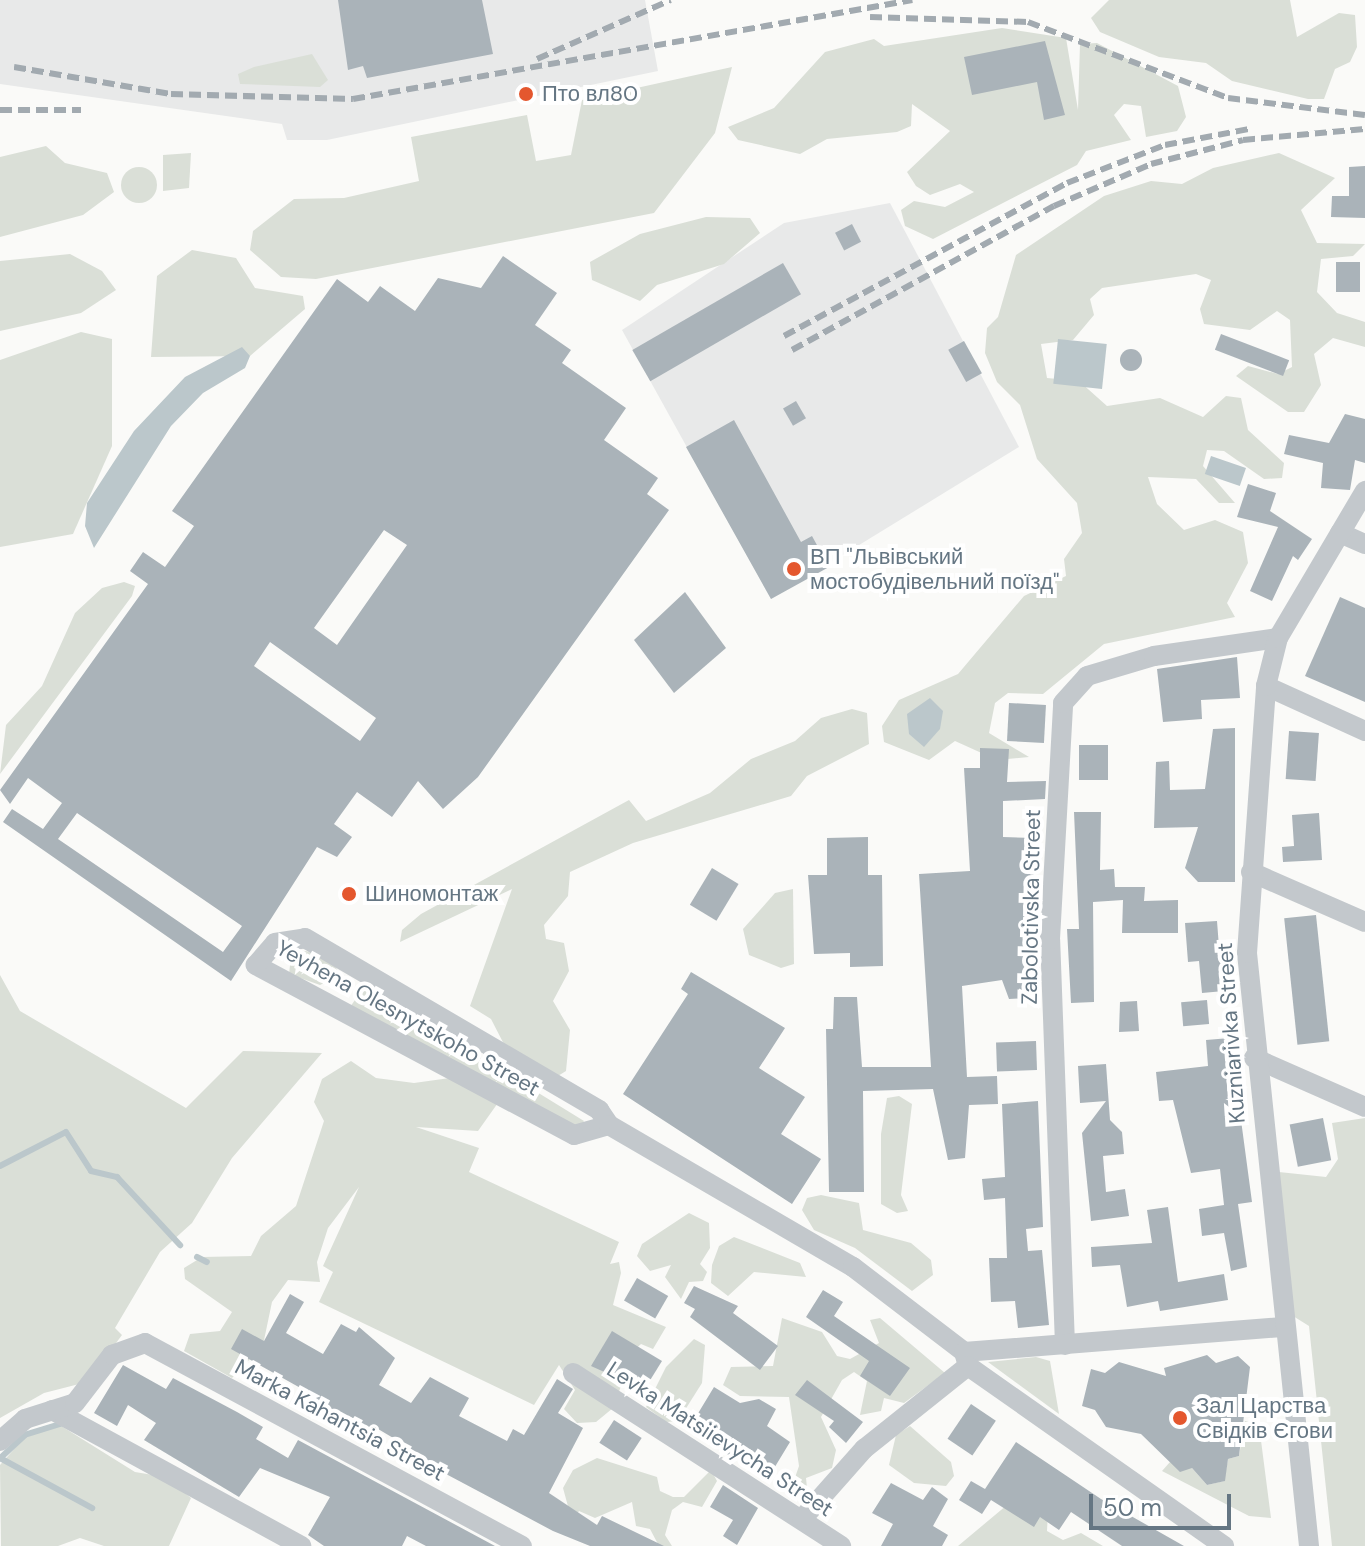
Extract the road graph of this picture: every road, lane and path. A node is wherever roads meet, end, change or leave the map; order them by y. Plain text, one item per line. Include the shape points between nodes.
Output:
1 (1365, 491) edge
2 (1340, 533) junction
3 (1365, 544) edge
4 (1278, 638) junction
5 (1266, 686) junction
6 (1365, 731) edge
7 (1251, 872) junction
8 (1365, 922) edge
9 (1254, 1058) junction
10 (1365, 1107) edge
11 (609, 1125) junction
12 (1282, 1327) junction
13 (1065, 1345) junction
14 (966, 1359) junction
15 (573, 1373) dead end
16 (52, 1410) junction
17 (0, 1441) edge
18 (802, 1519) junction
19 (301, 1546) edge
20 (522, 1546) edge
21 (841, 1546) edge
22 (1224, 1546) edge
23 (1309, 1546) edge

1 - 2 street, Kuzniarivka Street
2 - 3 street
2 - 4 street, Kuzniarivka Street
4 - 5 street, Kuzniarivka Street
4 - 13 street, Zabolotivska Street via 1154,656 1087,676 1063,703 1050,939
5 - 6 street
5 - 7 street, Kuzniarivka Street
7 - 8 street
7 - 9 street, Kuzniarivka Street
9 - 10 street
9 - 12 street, Kuzniarivka Street
11 - 11 street, Yevhena Olesnytskoho Street via 599,1110 305,938 275,943 256,965 574,1135
11 - 14 street, Yevhena Olesnytskoho Street via 853,1267
12 - 13 street
12 - 23 street, Kuzniarivka Street
13 - 14 street
14 - 18 street via 864,1449
14 - 22 street, Yevhena Olesnytskoho Street
15 - 18 street, Levka Matsiievycha Street
16 - 17 street via 25,1419
16 - 19 street
16 - 20 street, Marka Kahantsia Street via 75,1403 112,1355 133,1341
18 - 21 street, Levka Matsiievycha Street

